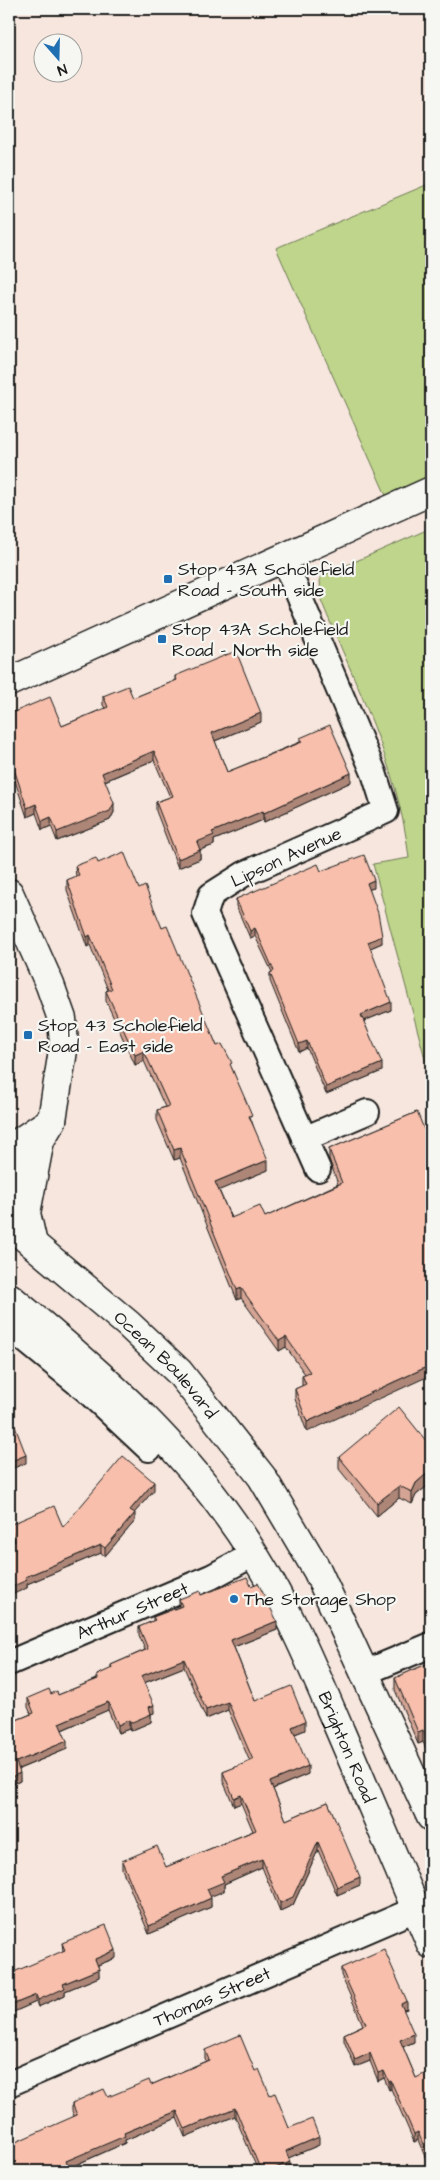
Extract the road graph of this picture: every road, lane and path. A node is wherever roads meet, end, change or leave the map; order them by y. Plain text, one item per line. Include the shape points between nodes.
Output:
1 (431, 491) edge
2 (284, 558) junction
3 (9, 682) edge
4 (9, 893) edge
5 (368, 1112) dead end
6 (46, 1130) junction
7 (304, 1139) junction
8 (9, 1149) edge
9 (318, 1169) dead end
10 (9, 1185) edge
11 (9, 1224) edge
12 (33, 1244) junction
13 (9, 1297) edge
14 (9, 1327) edge
15 (149, 1449) dead end
16 (254, 1554) junction
17 (431, 1645) edge
18 (9, 1663) edge
19 (364, 1673) junction
20 (431, 1817) edge
21 (416, 1909) junction
22 (431, 1944) edge
23 (9, 2084) edge

1 - 2 main road
2 - 3 main road
2 - 7 street, Lipson Avenue via 374,773 386,811 244,874 211,895 205,914
4 - 6 main road via 62,1019 64,1044
5 - 7 street
6 - 8 main road
6 - 10 main road
6 - 12 main road via 26,1213
7 - 9 street, Lipson Avenue
11 - 12 main road, Ocean Boulevard
12 - 19 main road, Ocean Boulevard via 179,1372 262,1477 318,1570
13 - 16 main road via 86,1360 133,1404 180,1457
14 - 15 street via 86,1390
16 - 18 street, Arthur Street via 211,1577
16 - 21 main road, Brighton Road via 276,1590 306,1653
17 - 19 street
19 - 20 main road
21 - 22 main road, Brighton Road
21 - 23 street, Thomas Street

